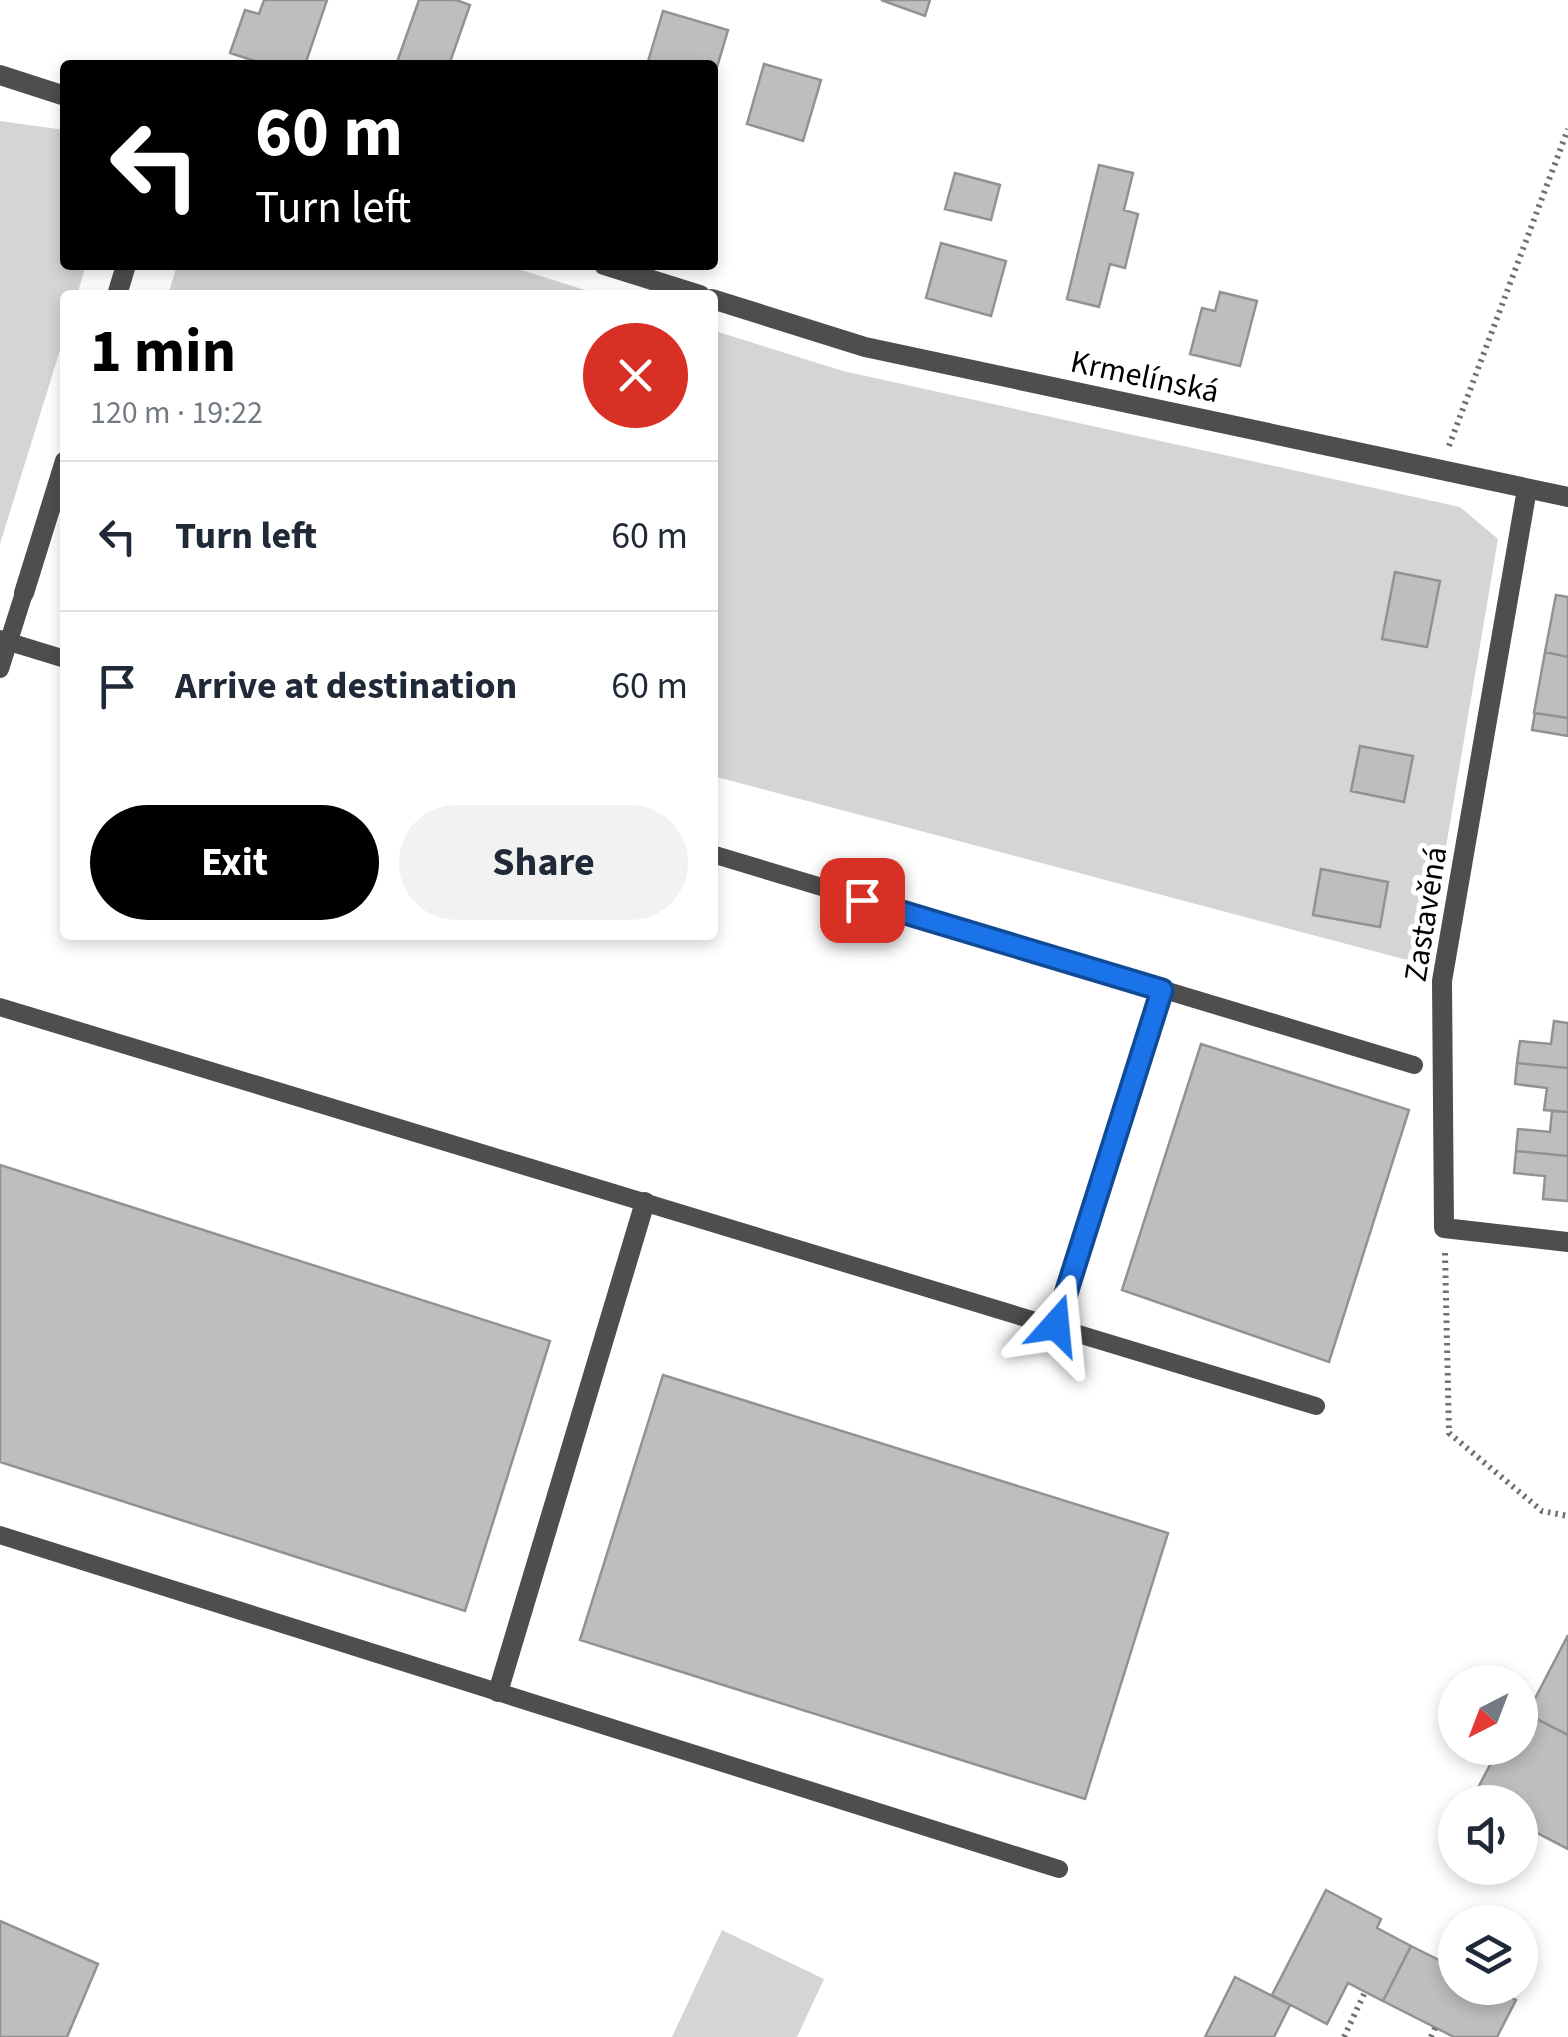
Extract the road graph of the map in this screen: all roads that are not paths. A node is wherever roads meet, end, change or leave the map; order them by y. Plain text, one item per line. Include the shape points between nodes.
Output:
1 (0, 75) edge
2 (60, 94) edge
3 (620, 270) edge
4 (684, 290) edge
5 (718, 301) edge
6 (60, 477) edge
7 (1527, 489) junction
8 (1568, 496) edge
9 (24, 593) joint
10 (4, 640) edge
11 (60, 657) edge
12 (0, 669) edge
13 (718, 856) edge
14 (1162, 990) junction
15 (0, 1007) edge
16 (1414, 1066) dead end
17 (645, 1202) junction
18 (1568, 1242) edge
19 (1056, 1325) junction
20 (1316, 1406) dead end
21 (0, 1535) edge
22 (498, 1692) junction
23 (1059, 1869) dead end

1 - 2 street
3 - 4 street
5 - 7 street, Krmelínská via 865,347
6 - 9 street
7 - 8 street, Krmelínská
7 - 18 street, Zastavěná via 1442,981 1444,1228
9 - 10 lane
10 - 11 lane
10 - 12 lane
13 - 14 lane
14 - 16 lane
14 - 19 lane
15 - 17 lane
17 - 19 lane
17 - 22 street
19 - 20 lane
21 - 22 lane
22 - 23 lane

